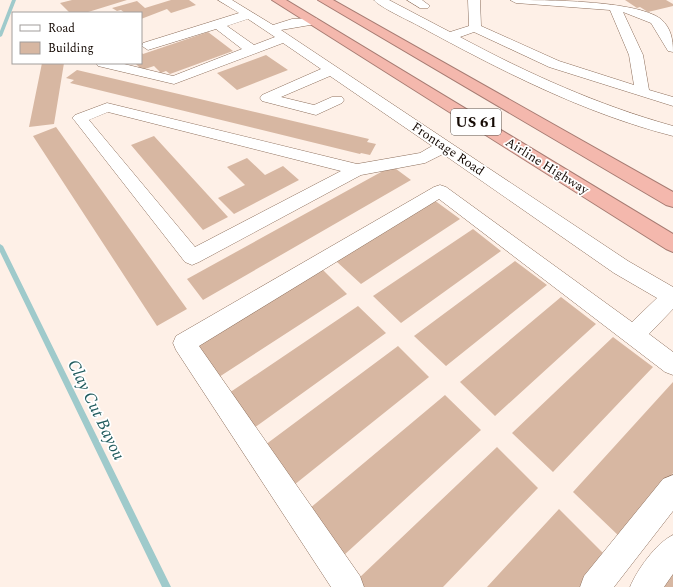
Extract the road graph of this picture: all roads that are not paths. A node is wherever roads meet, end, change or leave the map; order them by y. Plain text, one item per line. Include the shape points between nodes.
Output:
1 (224, 0) edge
2 (325, 0) edge
3 (380, 0) edge
4 (413, 0) edge
5 (474, 0) edge
6 (516, 0) edge
7 (279, 2) edge
8 (424, 6) dead end
9 (615, 8) junction
10 (249, 14) junction
11 (312, 21) junction
12 (218, 26) junction
13 (267, 26) junction
14 (476, 28) junction
15 (449, 37) junction
16 (285, 38) junction
17 (148, 46) dead end
18 (673, 48) edge
19 (252, 50) junction
20 (107, 64) edge
21 (331, 70) junction
22 (649, 95) junction
23 (336, 100) dead end
24 (673, 102) edge
25 (647, 123) junction
26 (673, 131) edge
27 (444, 146) junction
28 (357, 170) junction
29 (673, 200) edge
30 (673, 244) edge
31 (672, 297) edge
32 (632, 335) junction
33 (673, 365) edge
34 (673, 489) edge
35 (673, 550) edge
36 (349, 587) edge
37 (595, 587) edge
38 (645, 587) edge

1 - 10 street, Frontage Road
2 - 29 highway, Airline Highway / US 61
3 - 15 street
4 - 8 street
5 - 14 street
6 - 9 street
7 - 11 highway, Airline Highway / US 61
7 - 13 street via 282,16
9 - 18 street via 630,10 656,20
9 - 22 street via 636,55
10 - 12 street
10 - 13 street, Frontage Road
11 - 13 street
11 - 30 highway, Airline Highway / US 61
12 - 17 street via 202,28
12 - 19 street
13 - 16 street, Frontage Road
14 - 15 street
14 - 22 street via 554,64
15 - 25 street via 552,88 594,106
16 - 19 street
16 - 21 street, Frontage Road
19 - 20 street via 174,80
21 - 23 street via 267,98 316,110
21 - 27 street, Frontage Road
22 - 24 street
22 - 25 street
25 - 26 street
27 - 28 street via 425,158
27 - 31 street, Frontage Road via 621,267
28 - 28 street via 107,107 80,118 192,257
31 - 32 street
32 - 33 street
32 - 36 street via 440,191 184,343
34 - 37 street
35 - 38 street

